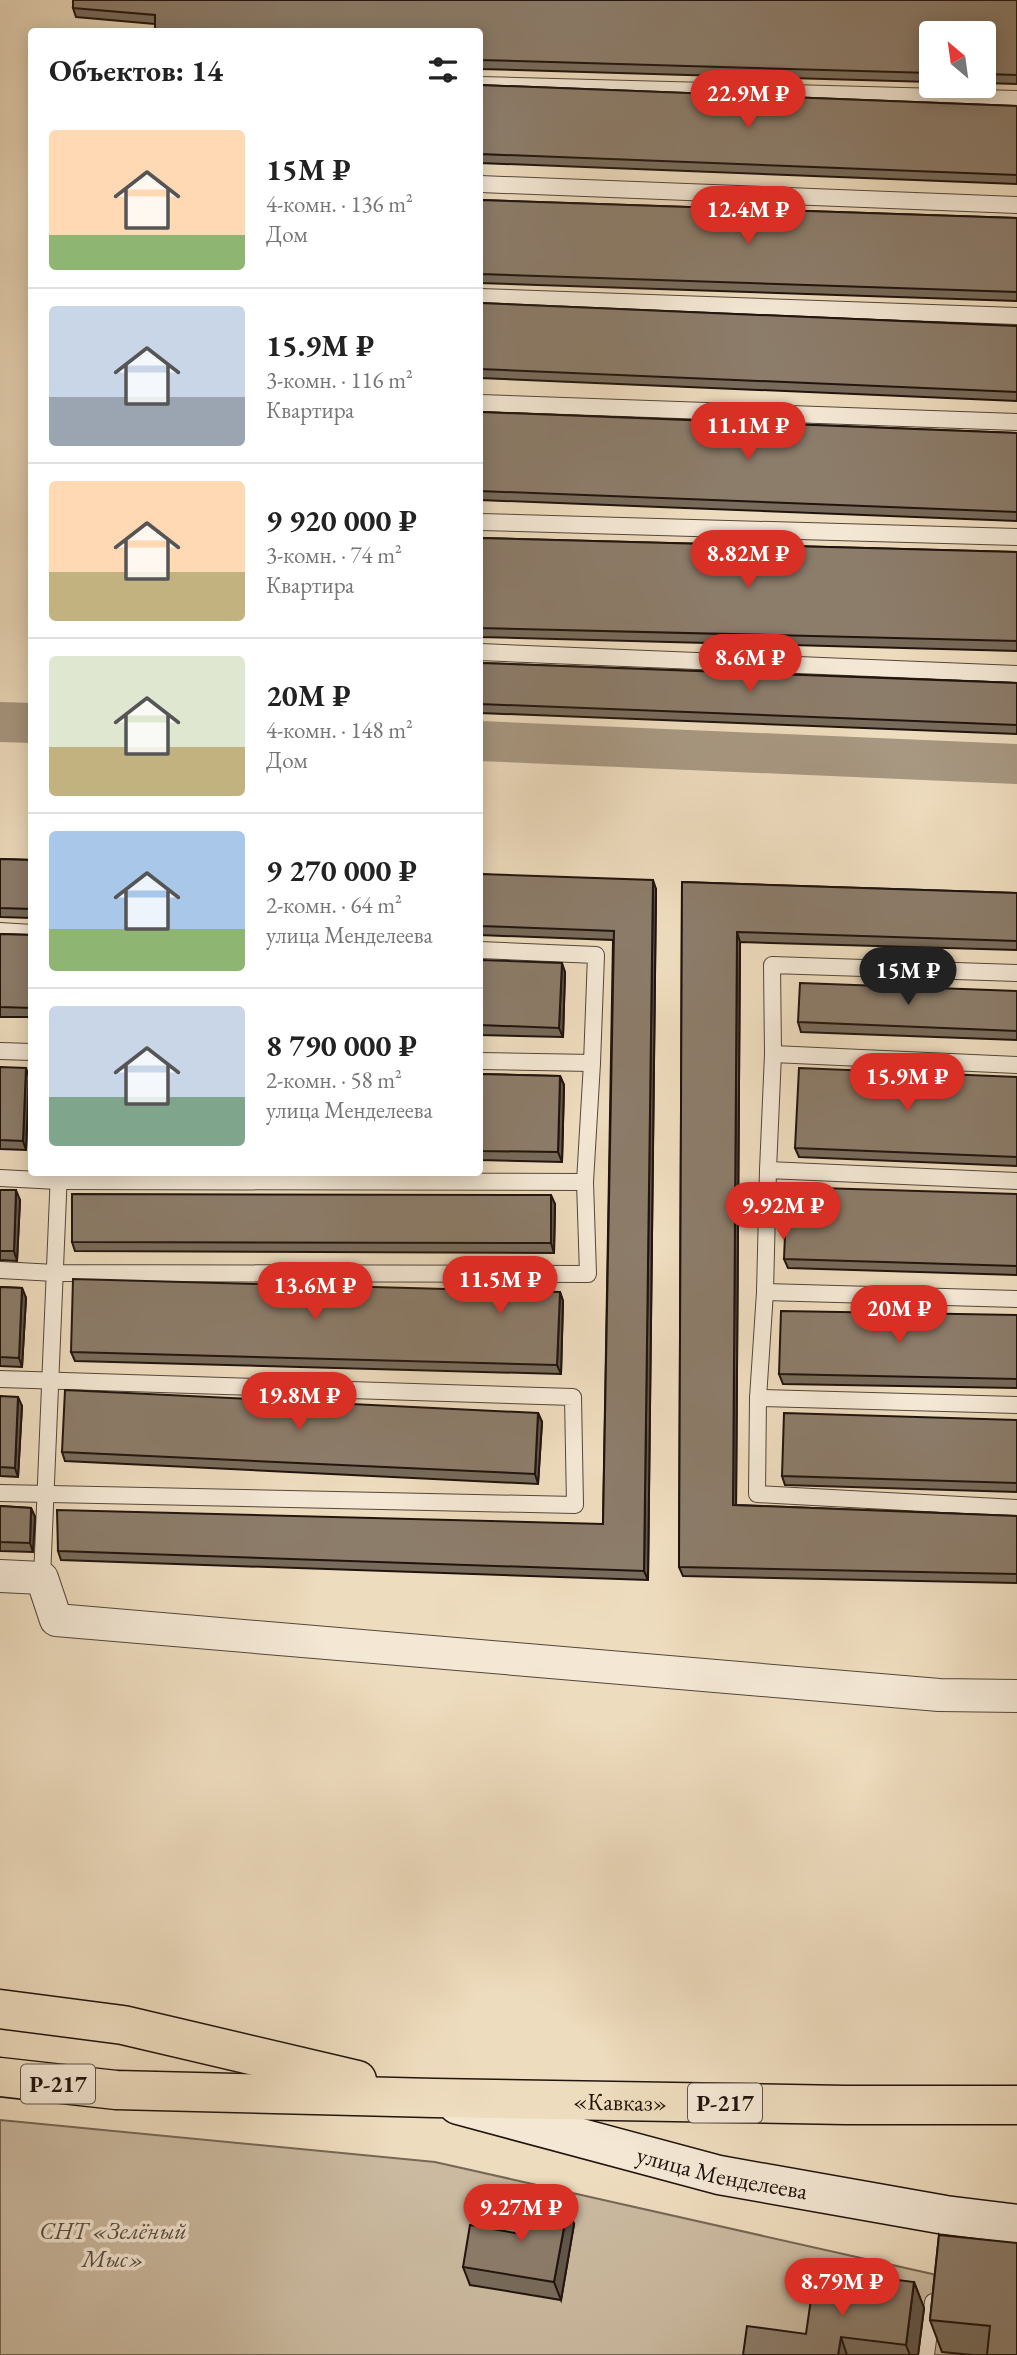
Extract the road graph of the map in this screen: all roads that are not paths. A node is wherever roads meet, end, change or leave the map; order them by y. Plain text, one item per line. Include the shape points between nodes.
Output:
1 (483, 85) edge
2 (1017, 99) edge
3 (483, 184) edge
4 (1017, 205) edge
5 (483, 297) edge
6 (1017, 316) edge
7 (483, 403) edge
8 (1017, 422) edge
9 (483, 522) edge
10 (1017, 537) edge
11 (483, 652) edge
12 (1017, 674) edge
13 (0, 932) edge
14 (28, 933) edge
15 (483, 950) edge
16 (1017, 973) edge
17 (0, 1051) edge
18 (28, 1052) edge
19 (773, 1054) junction
20 (483, 1061) edge
21 (592, 1063) junction
22 (1017, 1065) edge
23 (768, 1170) junction
24 (59, 1177) edge
25 (0, 1178) edge
26 (1017, 1181) edge
27 (585, 1182) junction
28 (0, 1270) edge
29 (55, 1273) junction
30 (765, 1292) junction
31 (1017, 1299) edge
32 (0, 1379) edge
33 (51, 1381) junction
34 (758, 1398) junction
35 (1017, 1405) edge
36 (0, 1493) edge
37 (46, 1495) junction
38 (1017, 1508) edge
39 (0, 1576) edge
40 (43, 1578) junction
41 (1017, 1696) edge
42 (0, 2009) edge
43 (0, 2077) edge
44 (434, 2098) junction
45 (1017, 2105) edge
46 (1017, 2224) edge
47 (935, 2291) edge
48 (926, 2355) edge

1 - 2 lane
3 - 4 lane
5 - 6 lane
7 - 8 lane
9 - 10 lane
11 - 12 lane
13 - 14 lane
15 - 21 lane via 596,955
16 - 19 lane via 772,965
17 - 18 lane
19 - 22 lane
19 - 23 lane
20 - 21 lane
21 - 27 lane
23 - 26 lane
23 - 30 lane
24 - 25 lane
24 - 27 lane
24 - 29 lane
27 - 29 lane via 588,1274
28 - 29 lane
29 - 33 lane
30 - 31 lane
30 - 34 lane
32 - 33 lane
33 - 37 lane
33 - 37 lane via 573,1397 575,1505
34 - 35 lane
34 - 38 lane via 757,1494
36 - 37 lane
37 - 40 lane
39 - 40 street
40 - 41 street via 56,1620 925,1694
42 - 44 highway, «Кавказ» / Р-217 via 123,2025
43 - 44 highway, «Кавказ» / Р-217 via 116,2090
44 - 45 highway, «Кавказ» / Р-217
44 - 46 main road, улица Менделеева via 719,2175 944,2221
47 - 48 lane

